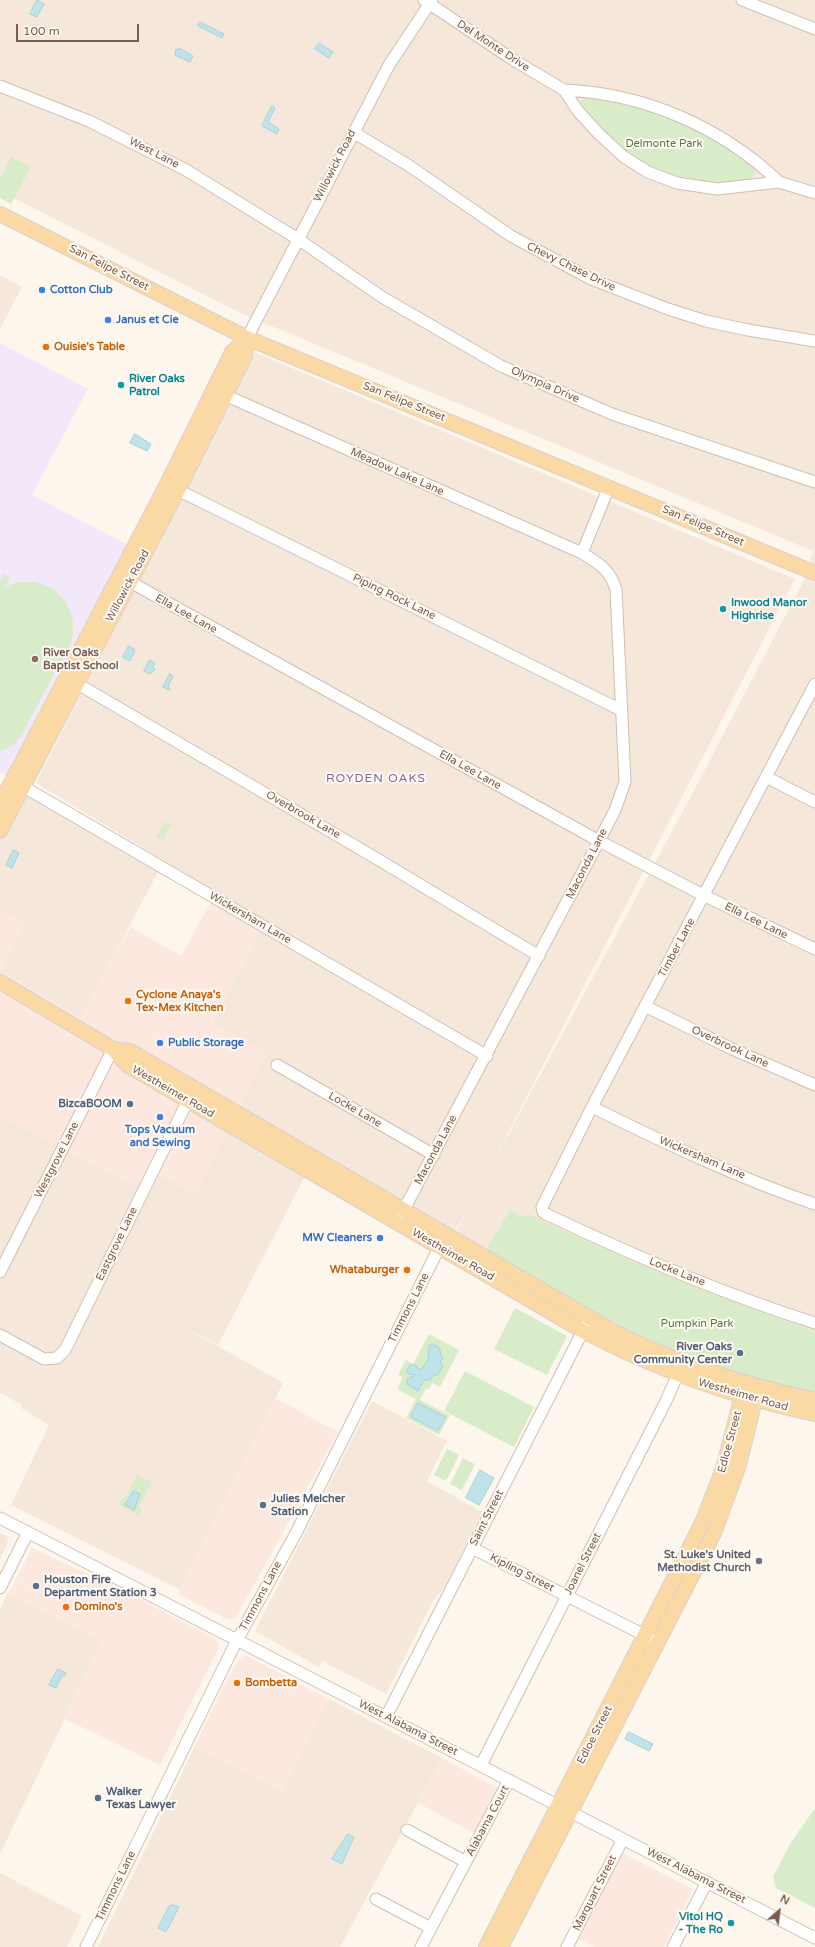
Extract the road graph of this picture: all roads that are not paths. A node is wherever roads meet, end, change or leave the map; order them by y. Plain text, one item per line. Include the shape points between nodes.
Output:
1 (742, 0) edge
2 (428, 1) edge
3 (815, 29) edge
4 (0, 86) edge
5 (564, 90) junction
6 (353, 132) junction
7 (779, 182) junction
8 (815, 193) edge
9 (0, 214) edge
10 (298, 239) junction
11 (247, 338) junction
12 (815, 341) edge
13 (219, 393) junction
14 (815, 482) edge
15 (173, 487) junction
16 (609, 487) junction
17 (582, 553) junction
18 (815, 573) edge
19 (120, 581) junction
20 (71, 680) junction
21 (815, 684) edge
22 (621, 710) junction
23 (766, 777) junction
24 (18, 784) junction
25 (815, 802) edge
26 (0, 804) edge
27 (0, 831) edge
28 (599, 841) junction
29 (705, 896) junction
30 (815, 949) edge
31 (539, 956) junction
32 (0, 982) edge
33 (645, 1006) junction
34 (113, 1049) junction
35 (486, 1056) junction
36 (277, 1065) dead end
37 (815, 1085) edge
38 (191, 1094) junction
39 (592, 1107) junction
40 (434, 1155) junction
41 (815, 1204) edge
42 (543, 1212) joint
43 (400, 1217) junction
44 (439, 1248) junction
45 (468, 1248) junction
46 (0, 1272) edge
47 (512, 1282) junction
48 (815, 1324) edge
49 (586, 1325) junction
50 (0, 1336) edge
51 (680, 1369) junction
52 (753, 1386) junction
53 (748, 1398) junction
54 (815, 1400) edge
55 (815, 1414) edge
56 (0, 1518) edge
57 (28, 1532) junction
58 (472, 1548) junction
59 (687, 1552) junction
60 (700, 1559) junction
61 (0, 1588) edge
62 (567, 1596) junction
63 (652, 1639) junction
64 (237, 1640) junction
65 (610, 1705) junction
66 (623, 1711) junction
67 (386, 1717) junction
68 (480, 1765) junction
69 (509, 1780) junction
70 (564, 1809) junction
71 (406, 1830) dead end
72 (623, 1839) junction
73 (466, 1862) junction
74 (707, 1882) junction
75 (376, 1899) dead end
76 (508, 1919) junction
77 (431, 1928) junction
78 (815, 1938) edge
79 (86, 1947) edge
80 (421, 1947) edge
81 (486, 1947) edge
82 (501, 1947) edge
83 (567, 1947) edge
84 (673, 1947) edge

1 - 3 street
2 - 5 street, Del Monte Drive via 512,59
2 - 6 street, Willowick Road via 389,65
4 - 10 street, West Lane via 89,121 139,145 186,170
5 - 7 street, Del Monte Drive via 591,91 626,98 676,115 717,135 752,158
5 - 7 street, Del Monte Drive via 578,111 599,134 624,157 648,172 677,183 717,188
6 - 10 street, Willowick Road
6 - 12 street, Chevy Chase Drive via 408,165 511,236 590,279 668,309 706,320
7 - 8 street, Del Monte Drive
9 - 11 main road, San Felipe Street
10 - 11 street, Willowick Road
10 - 14 street, Olympia Drive via 382,297 501,366 612,414
11 - 13 main road, Willowick Road via 232,352
11 - 16 main road, San Felipe Street
13 - 15 main road, Willowick Road
13 - 17 street, Meadow Lake Lane
15 - 19 main road, Willowick Road
15 - 22 street, Piping Rock Lane
16 - 17 street
16 - 18 main road, San Felipe Street
17 - 22 street, Maconda Lane via 599,563 611,575 616,589
19 - 20 main road, Willowick Road
19 - 28 street, Ella Lee Lane
20 - 24 main road, Willowick Road
20 - 31 street, Overbrook Lane
21 - 23 street, Timber Lane
22 - 28 street, Maconda Lane via 625,782 615,810
23 - 25 street
23 - 29 street, Timber Lane
24 - 26 main road, Willowick Road
24 - 27 main road, Willowick Road
24 - 35 street, Wickersham Lane
28 - 29 street, Ella Lee Lane
28 - 31 street, Maconda Lane
29 - 30 street, Ella Lee Lane
29 - 33 street, Timber Lane
31 - 35 street, Maconda Lane
32 - 34 main road, Westheimer Road
33 - 37 street, Overbrook Lane via 730,1048
33 - 39 street, Timber Lane
34 - 38 main road, Westheimer Road via 130,1051
34 - 46 street, Westgrove Lane
35 - 40 street, Maconda Lane
36 - 40 street, Locke Lane
38 - 43 main road, Westheimer Road
38 - 50 street, Eastgrove Lane via 65,1350 57,1358 44,1359
39 - 41 street, Wickersham Lane via 674,1147
39 - 42 street, Timber Lane via 543,1202
40 - 43 street, Maconda Lane
42 - 48 street, Locke Lane via 622,1250
43 - 44 main road, Westheimer Road
43 - 45 main road, Westheimer Road
44 - 45 main road
44 - 47 main road, Westheimer Road
44 - 64 street, Timmons Lane via 295,1535
45 - 47 main road, Westheimer Road
47 - 49 main road, Westheimer Road
49 - 51 main road, Westheimer Road via 640,1345
49 - 58 street, Saint Street
51 - 52 main road, Westheimer Road
51 - 53 main road, Westheimer Road
51 - 62 street, Joanel Street
52 - 53 main road, Edloe Street
52 - 54 main road, Westheimer Road
53 - 55 main road, Westheimer Road
53 - 59 main road, Edloe Street via 706,1513
53 - 60 main road, Edloe Street via 736,1475 714,1533
56 - 57 street, West Alabama Street
57 - 61 street
57 - 64 street, West Alabama Street
58 - 62 street, Kipling Street
58 - 67 street, Saint Street
59 - 60 main road
59 - 63 main road, Edloe Street
60 - 63 main road, Edloe Street
62 - 63 street, Kipling Street
62 - 68 street, Joanel Street
63 - 65 main road, Edloe Street
63 - 66 main road, Edloe Street
64 - 67 street, West Alabama Street
64 - 79 street, Timmons Lane
65 - 66 main road
65 - 70 main road, Edloe Street
66 - 70 main road, Edloe Street
67 - 68 street, West Alabama Street
68 - 69 street, West Alabama Street
69 - 70 street, West Alabama Street
69 - 73 street, Alabama Court
70 - 72 street, West Alabama Street
70 - 76 main road, Edloe Street
71 - 73 street, Alabama Court
72 - 74 street, West Alabama Street
72 - 83 street, Marquart Street
73 - 77 street, Alabama Court
74 - 78 street, West Alabama Street
74 - 84 street
75 - 77 street
76 - 81 main road, Edloe Street
76 - 82 main road, Edloe Street
77 - 80 street, Alabama Court

